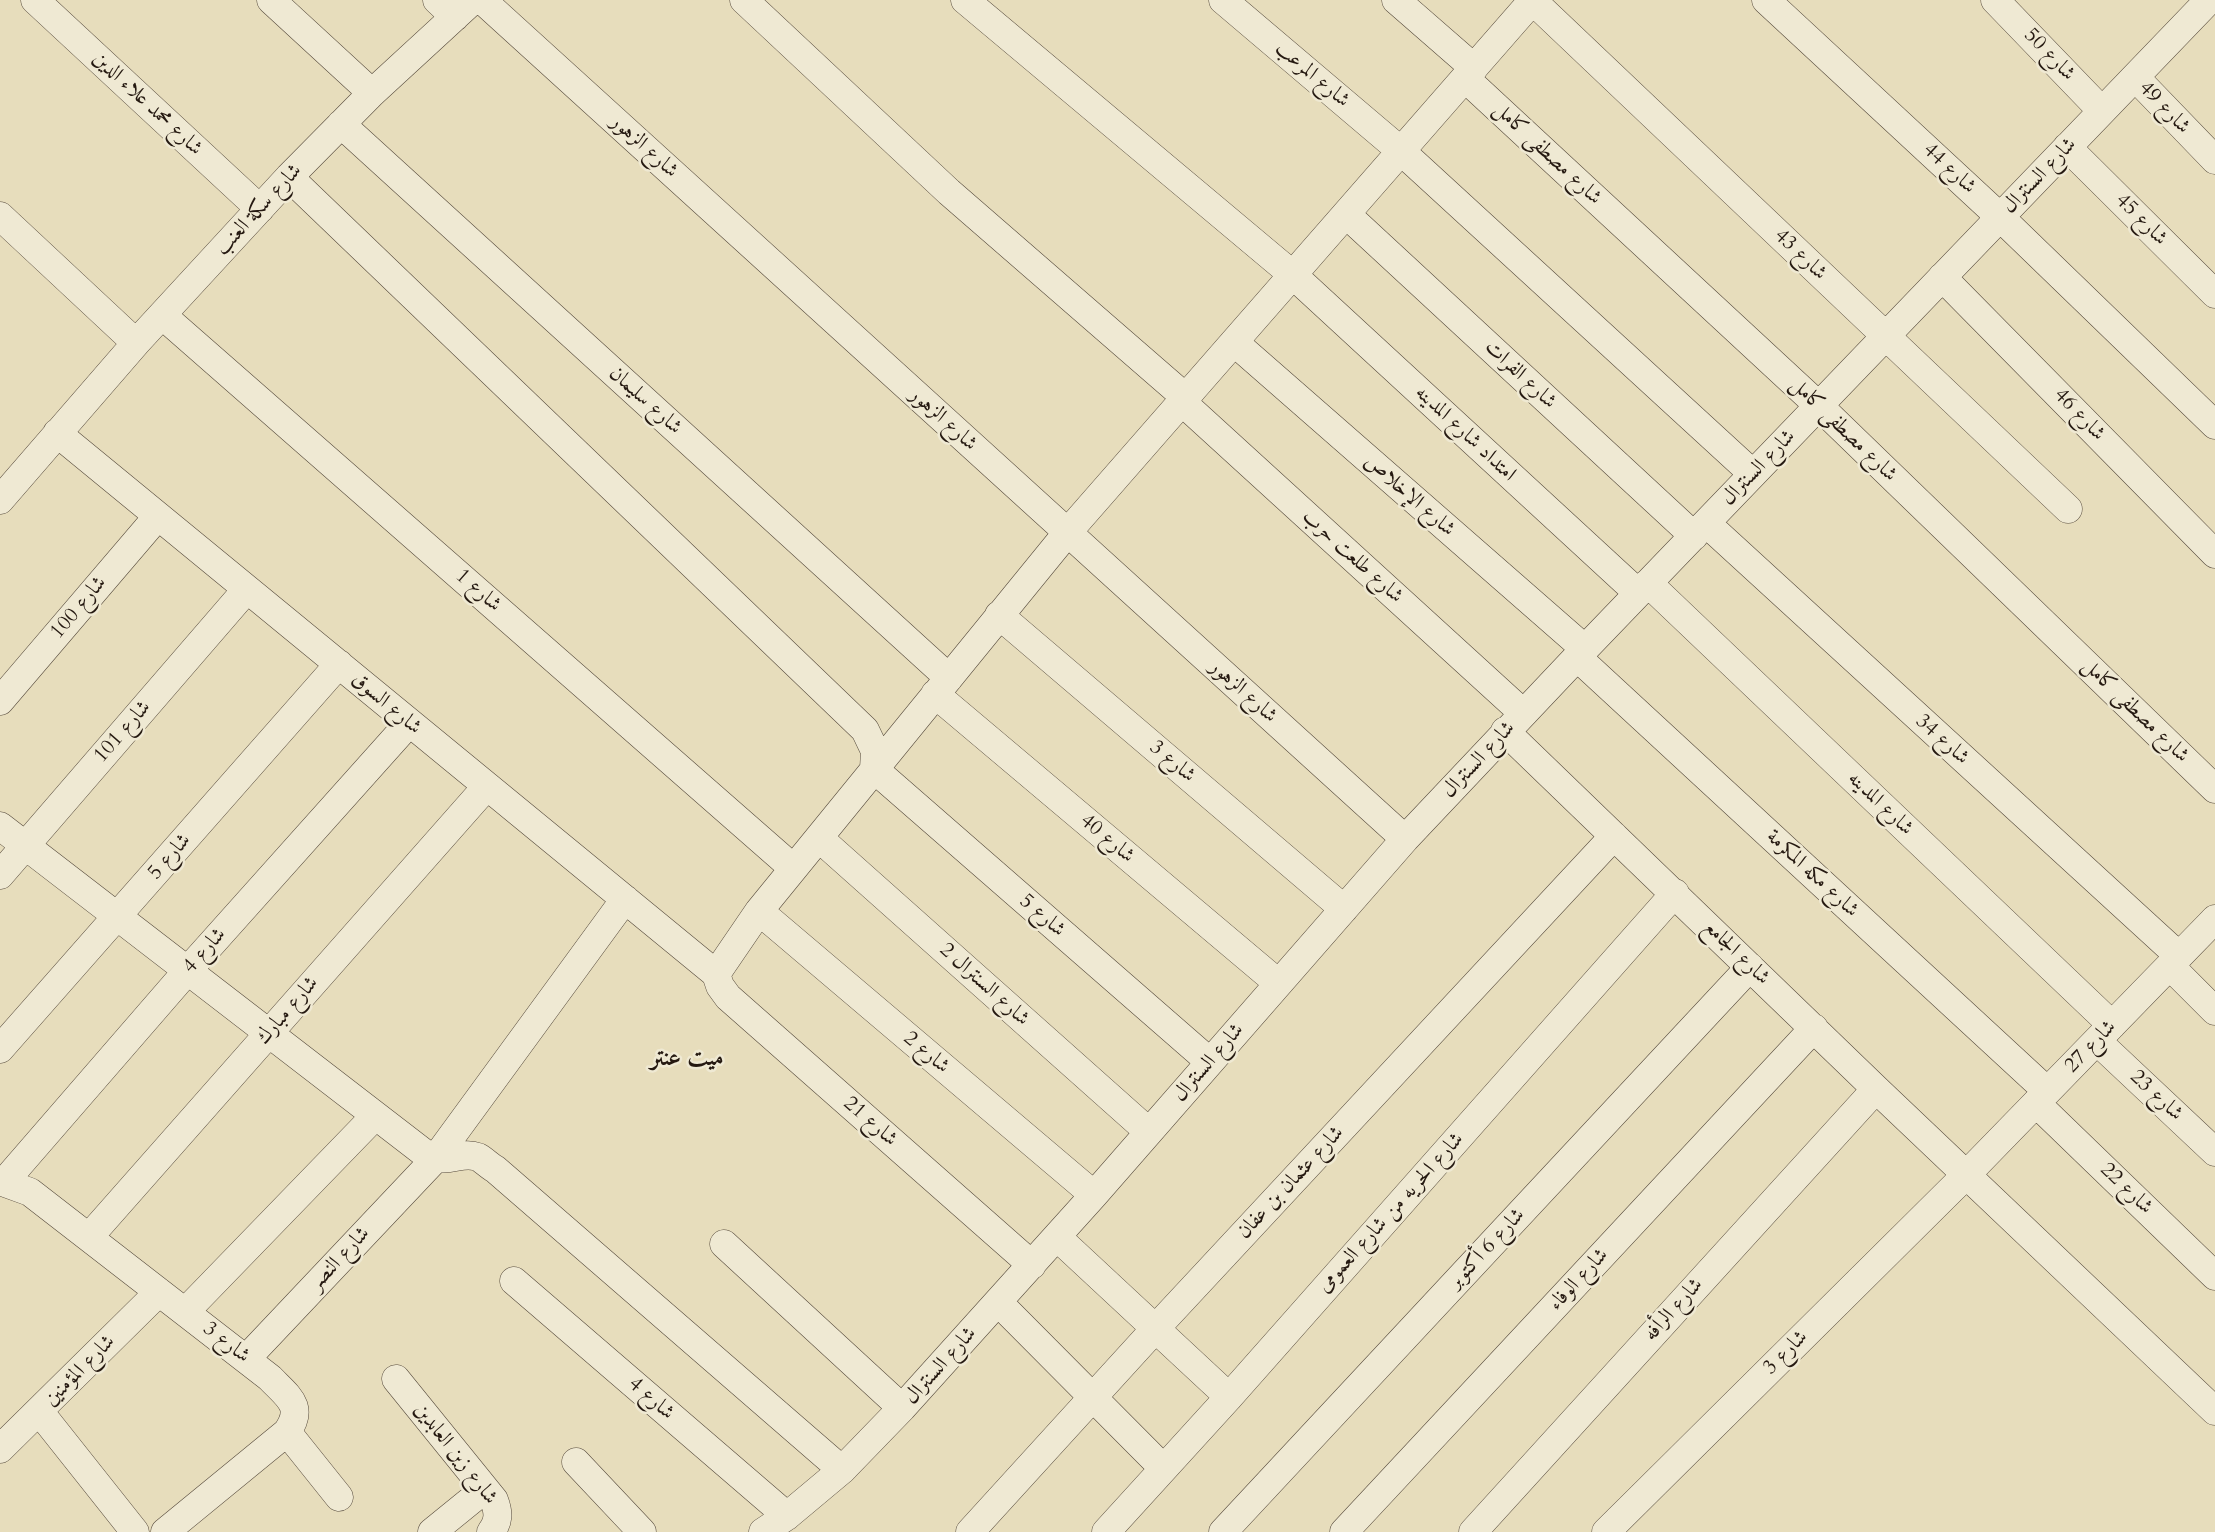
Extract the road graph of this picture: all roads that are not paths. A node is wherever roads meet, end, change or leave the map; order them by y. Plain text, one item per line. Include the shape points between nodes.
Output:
1 (35, 0) edge
2 (271, 0) edge
3 (482, 0) edge
4 (744, 0) edge
5 (965, 0) edge
6 (1223, 0) edge
7 (1396, 0) edge
8 (1533, 0) edge
9 (1766, 0) edge
10 (1995, 0) edge
11 (2209, 0) edge
12 (455, 6) edge
13 (1469, 73) junction
14 (2135, 77) junction
15 (372, 93) junction
16 (2102, 111) junction
17 (341, 124) junction
18 (2068, 147) junction
19 (1401, 151) junction
20 (2215, 160) edge
21 (289, 177) junction
22 (260, 209) junction
23 (1346, 214) junction
24 (0, 216) edge
25 (2000, 217) junction
26 (1292, 274) junction
27 (1942, 277) junction
28 (2215, 294) edge
29 (162, 315) junction
30 (1886, 336) junction
31 (1234, 342) junction
32 (136, 343) junction
33 (1183, 399) junction
34 (1819, 406) junction
35 (2215, 425) edge
36 (57, 433) junction
37 (1753, 474) junction
38 (0, 500) edge
39 (2068, 509) dead end
40 (158, 516) junction
41 (1700, 530) junction
42 (1067, 533) junction
43 (2215, 554) edge
44 (1643, 588) junction
45 (247, 589) junction
46 (1000, 616) junction
47 (1581, 653) junction
48 (339, 664) junction
49 (942, 686) junction
50 (0, 701) edge
51 (1514, 722) junction
52 (409, 723) junction
53 (874, 770) junction
54 (487, 786) junction
55 (2215, 789) edge
56 (0, 826) edge
57 (1614, 836) junction
58 (819, 838) junction
59 (1405, 839) junction
60 (25, 845) junction
61 (793, 868) junction
62 (0, 874) edge
63 (1674, 894) junction
64 (625, 899) junction
65 (1344, 909) junction
66 (759, 911) junction
67 (117, 917) junction
68 (2215, 919) edge
69 (2175, 961) junction
70 (1750, 967) junction
71 (188, 970) junction
72 (716, 974) junction
73 (1278, 983) junction
74 (2215, 1011) edge
75 (1814, 1028) junction
76 (269, 1033) junction
77 (2104, 1033) junction
78 (0, 1049) edge
79 (1210, 1062) junction
80 (1876, 1089) junction
81 (2042, 1097) junction
82 (375, 1116) junction
83 (1149, 1132) junction
84 (2215, 1152) edge
85 (435, 1159) junction
86 (1967, 1174) junction
87 (2, 1181) edge
88 (1094, 1195) junction
89 (89, 1237) junction
90 (1057, 1237) junction
91 (724, 1244) dead end
92 (1032, 1265) junction
93 (2215, 1276) edge
94 (514, 1281) dead end
95 (159, 1292) junction
96 (998, 1302) junction
97 (185, 1312) junction
98 (1155, 1328) junction
99 (246, 1359) junction
100 (396, 1380) dead end
101 (1092, 1397) junction
102 (1229, 1397) junction
103 (902, 1408) junction
104 (39, 1411) junction
105 (2215, 1411) edge
106 (287, 1432) junction
107 (2, 1443) edge
108 (576, 1462) dead end
109 (1163, 1468) junction
110 (842, 1470) junction
111 (485, 1489) junction
112 (339, 1497) dead end
113 (787, 1516) junction
114 (135, 1532) edge
115 (165, 1532) edge
116 (432, 1532) edge
117 (491, 1532) edge
118 (642, 1532) edge
119 (763, 1532) edge
120 (970, 1532) edge
121 (1106, 1532) edge
122 (1223, 1532) edge
123 (1344, 1532) edge
124 (1473, 1532) edge
125 (1606, 1532) edge

1 - 22 street, شارع محمد علاء الدين
2 - 15 street
3 - 42 street, شارع الزهور
4 - 33 street, شارع طلعت حرب via 949,192
5 - 26 street, امتداد شارع المدينه
6 - 19 street, شارع المرعب
7 - 13 street, شارع مصطفى كامل
8 - 13 street
8 - 30 street, شارع 43
9 - 25 street, شارع 44
10 - 16 street, شارع 50
11 - 14 street, شارع السنترال
12 - 15 street, شارع سكة العنب
13 - 19 street
13 - 34 street, شارع مصطفى كامل
14 - 16 street, شارع السنترال
14 - 20 street, شارع 49
15 - 17 street, شارع سكة العنب
16 - 18 street, شارع السنترال
17 - 21 street, شارع سكة العنب
17 - 49 street, شارع سليمان
18 - 25 street, شارع السنترال
18 - 28 street, شارع 45
19 - 23 street
19 - 37 street, شارع المرعب
21 - 22 street, شارع سكة العنب
21 - 53 street via 865,730 875,751
22 - 29 street, شارع سكة العنب
23 - 26 street
23 - 41 street, شارع الفرات
24 - 32 street
25 - 27 street, شارع السنترال
25 - 35 street, شارع 44
26 - 31 street
26 - 44 street, امتداد شارع المدينه
27 - 30 street, شارع السنترال
27 - 43 street, شارع 46
29 - 32 street, شارع سكة العنب
29 - 61 street, شارع 1
30 - 34 street, شارع السنترال
30 - 39 street, شارع 43
31 - 33 street
31 - 47 street, شارع الإخلاص
32 - 36 street, شارع سكة العنب
33 - 42 street
33 - 51 street, شارع طلعت حرب
34 - 37 street, شارع السنترال
34 - 55 street, شارع مصطفى كامل
36 - 38 street, شارع سكة العنب
36 - 40 street, شارع السوق
37 - 41 street, شارع السنترال
40 - 45 street, شارع السوق
40 - 50 street, شارع 100
41 - 44 street, شارع السنترال
41 - 69 street, شارع 34
42 - 46 street
42 - 59 street, شارع الزهور
44 - 47 street, شارع السنترال
44 - 77 street, شارع المدينه
45 - 48 street, شارع السوق
45 - 60 street, شارع 101
46 - 49 street
46 - 65 street, شارع 3
47 - 51 street, شارع السنترال
47 - 81 street, شارع مكه المكرمة
48 - 52 street, شارع السوق
48 - 67 street, شارع 5
49 - 53 street
49 - 73 street, شارع 40
51 - 57 street, شارع الجامع
51 - 59 street, شارع السنترال
52 - 54 street, شارع السوق
52 - 71 street, شارع 4
53 - 58 street
53 - 79 street, شارع 5
54 - 64 street, شارع السوق
54 - 76 street, شارع مبارك
56 - 60 street
57 - 63 street, شارع الجامع
57 - 98 street, شارع عثمان بن عفان
58 - 61 street
58 - 83 street, شارع السنترال 2
59 - 65 street, شارع السنترال
60 - 62 street, شارع 101
60 - 67 street
61 - 66 street
63 - 70 street, شارع الجامع
63 - 102 street, شارع الحريه من شارع العمومى
64 - 72 street, شارع السوق
64 - 85 street, شارع النصر
65 - 73 street, شارع السنترال
66 - 72 street
66 - 88 street, شارع 2
67 - 71 street
67 - 78 street, شارع 5
68 - 69 street, شارع 27
69 - 74 street, شارع 34
69 - 77 street, شارع 27
70 - 75 street, شارع الجامع
70 - 122 street, شارع 6 أكتوبر
71 - 76 street
71 - 87 street, شارع 4
72 - 92 street, شارع 21 via 728,997
73 - 79 street, شارع السنترال
75 - 80 street, شارع الجامع
75 - 123 street, شارع الوفاء
76 - 82 street
76 - 89 street, شارع مبارك
77 - 81 street, شارع 27
77 - 84 street, شارع 23
79 - 83 street, شارع السنترال
80 - 86 street, شارع الجامع
80 - 124 street, شارع الرأفه
81 - 86 street, شارع 27
81 - 93 street, شارع 22
82 - 85 street
82 - 97 street
83 - 88 street, شارع السنترال
85 - 99 street, شارع النصر
85 - 110 street via 466,1155 478,1157 494,1169
86 - 105 street, شارع الجامع
86 - 125 street, شارع 3
87 - 89 street, شارع 3 via 30,1192
88 - 90 street, شارع السنترال
89 - 95 street, شارع 3
90 - 92 street, شارع السنترال
90 - 98 street
91 - 103 street
92 - 96 street, شارع السنترال
94 - 113 street, شارع 4
95 - 97 street, شارع 3
95 - 104 street, شارع المؤمنين
96 - 101 street
96 - 103 street, شارع السنترال
97 - 99 street, شارع 3
98 - 101 street, شارع عثمان بن عفان
98 - 102 street
99 - 106 street, شارع 3 via 270,1378 295,1409 296,1420
100 - 111 street, شارع زين العابدين
101 - 109 street
101 - 120 street, شارع عثمان بن عفان
102 - 109 street, شارع الحريه من شارع العمومى
103 - 110 street, شارع السنترال
104 - 107 street, شارع المؤمنين
104 - 114 street
106 - 112 street
106 - 115 street
108 - 118 street
109 - 121 street, شارع الحريه من شارع العمومى
110 - 113 street, شارع السنترال
111 - 116 street
111 - 117 street, شارع زين العابدين via 498,1512
113 - 119 street, شارع السنترال

